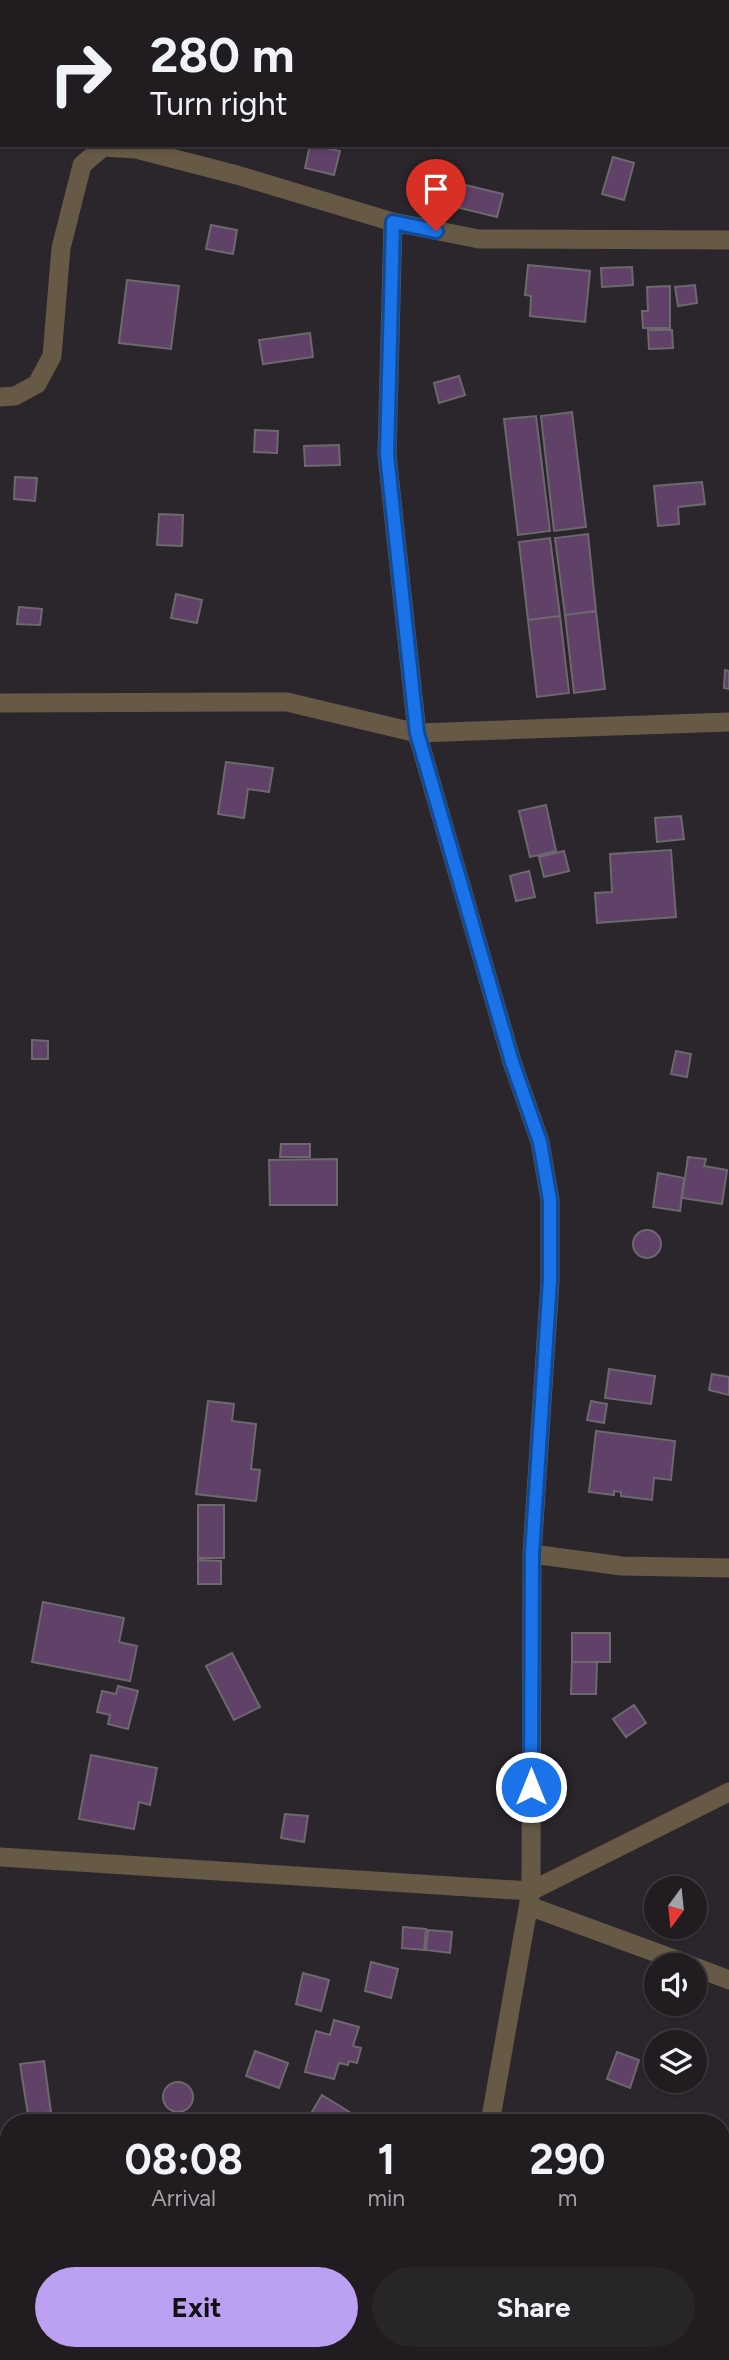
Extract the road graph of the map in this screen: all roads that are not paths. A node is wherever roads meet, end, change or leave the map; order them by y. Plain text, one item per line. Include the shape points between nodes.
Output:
1 (102, 147) edge
2 (114, 147) edge
3 (393, 222) junction
4 (729, 240) edge
5 (0, 397) edge
6 (0, 703) edge
7 (729, 722) edge
8 (417, 733) junction
9 (532, 1554) junction
10 (729, 1568) edge
11 (729, 1793) edge
12 (0, 1857) edge
13 (530, 1898) junction
14 (661, 1953) edge
15 (707, 1972) edge
16 (729, 1980) edge
17 (492, 2114) edge

1 - 5 street via 82,165 61,248 52,356 37,384 15,396
2 - 3 street via 237,175
3 - 4 street via 479,239
3 - 8 street via 387,455
6 - 8 street via 287,702
7 - 8 street
8 - 9 street via 512,1062 540,1142 550,1200 550,1280
9 - 10 street via 622,1566
9 - 13 street
11 - 13 street
12 - 13 street
13 - 14 street
13 - 17 street
15 - 16 street

